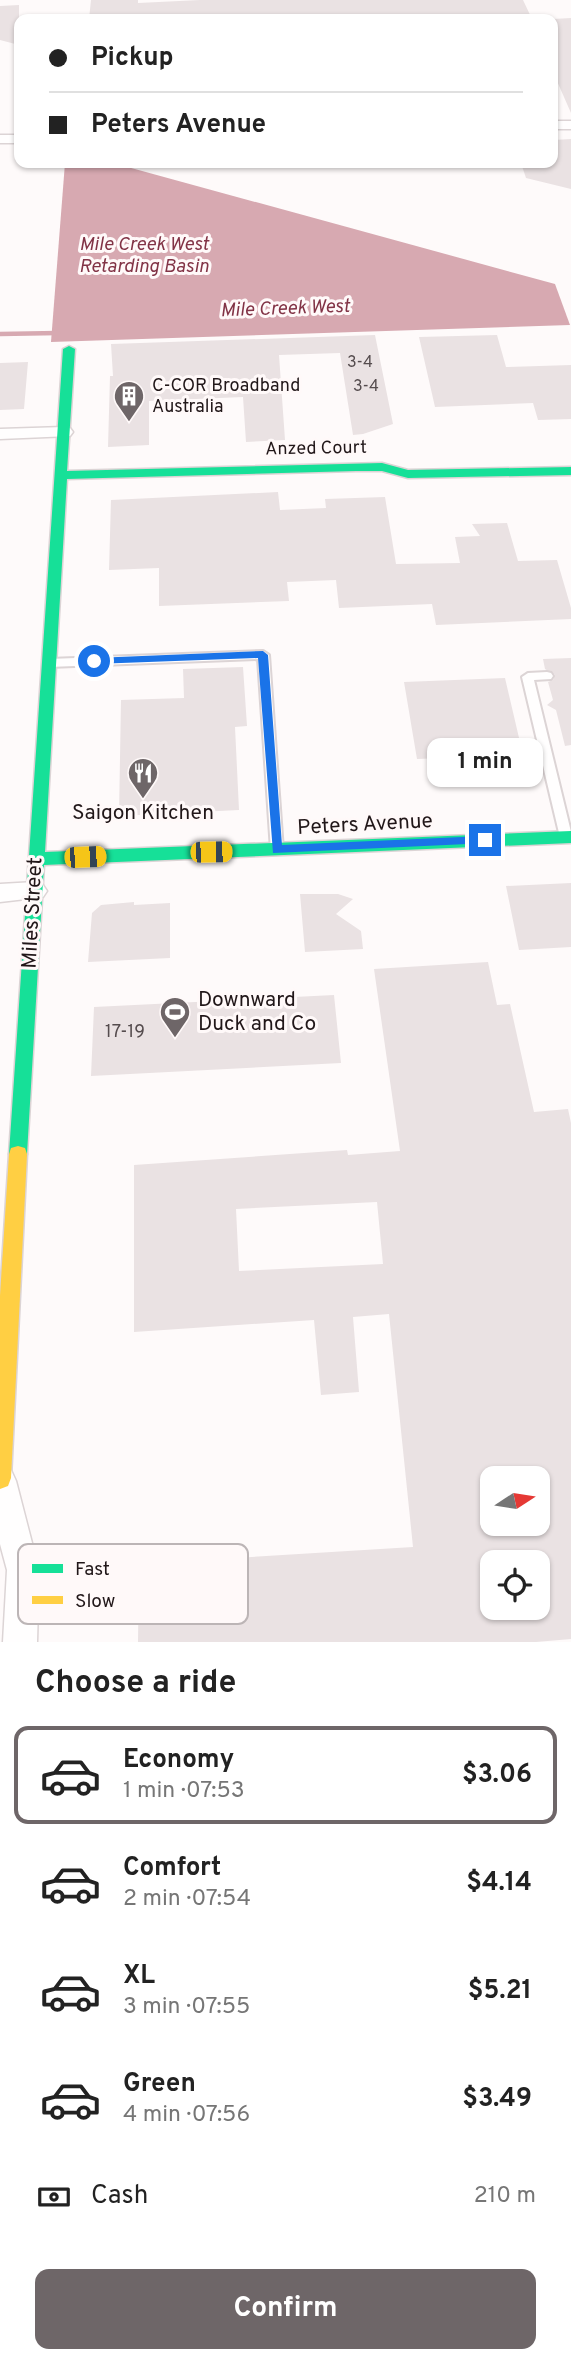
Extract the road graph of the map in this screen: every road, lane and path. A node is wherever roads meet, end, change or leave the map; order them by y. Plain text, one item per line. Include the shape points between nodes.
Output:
1 (69, 349) dead end
2 (64, 432) junction
3 (0, 434) edge
4 (571, 471) edge
5 (62, 475) junction
6 (49, 663) junction
7 (547, 676) dead end
8 (568, 837) edge
9 (277, 850) junction
10 (36, 859) junction
11 (35, 891) junction
12 (0, 893) edge
13 (0, 1480) edge
14 (18, 1550) edge
15 (21, 1624) edge
16 (20, 1642) edge

1 - 2 street, Miles Street
2 - 3 street
2 - 5 street, Miles Street
4 - 5 street, Anzed Court via 408,474 356,467
5 - 6 street, Miles Street
6 - 9 lane via 263,655
6 - 10 street, Miles Street
7 - 8 lane via 528,677
8 - 9 street, Peters Avenue
9 - 10 street, Peters Avenue
10 - 11 street, Miles Street
11 - 12 street
11 - 13 street, Miles Street
13 - 14 street, Miles Street
15 - 16 street, Miles Street

